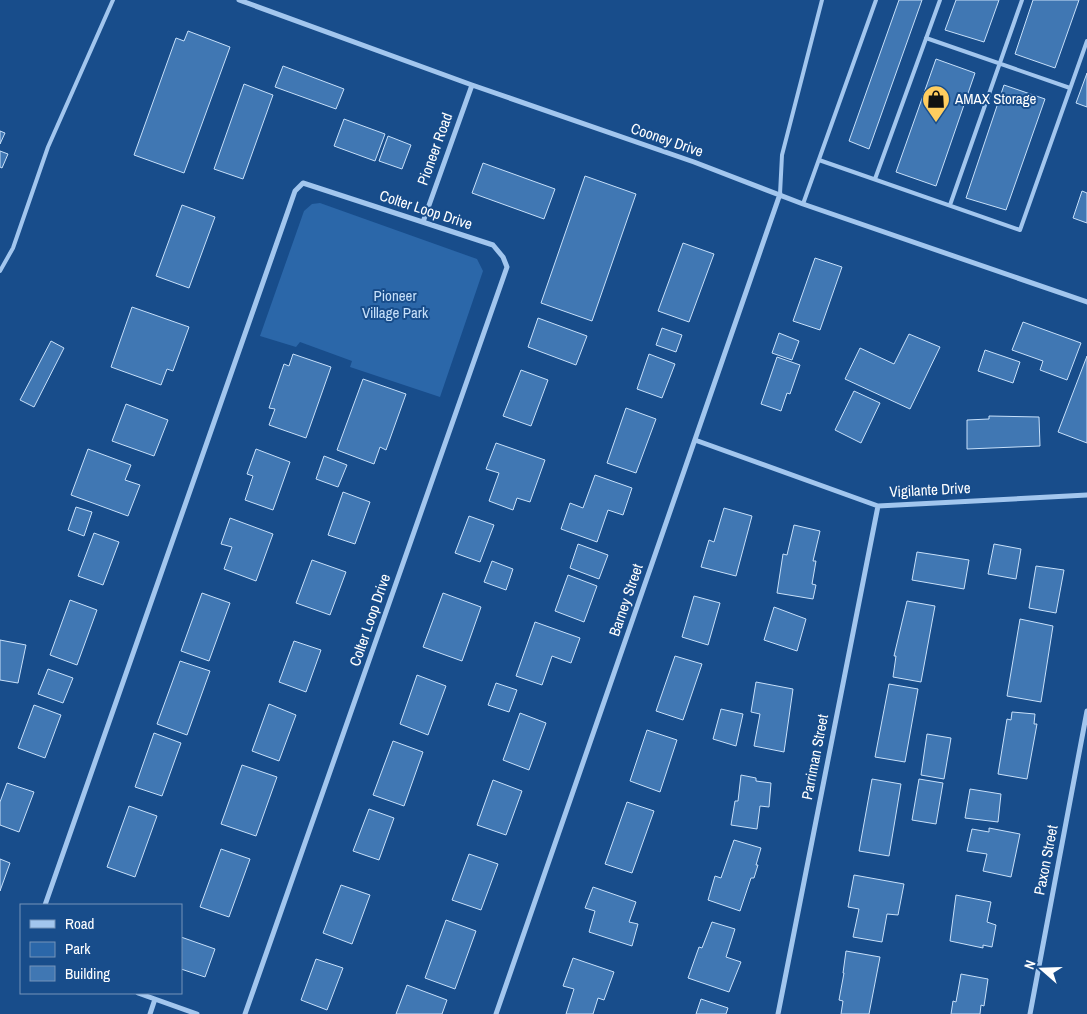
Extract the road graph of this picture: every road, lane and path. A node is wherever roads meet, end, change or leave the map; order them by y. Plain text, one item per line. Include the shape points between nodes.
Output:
1 (112, 0) edge
2 (239, 0) edge
3 (822, 0) edge
4 (876, 0) edge
5 (940, 0) edge
6 (1022, 0) edge
7 (926, 38) junction
8 (1087, 41) edge
9 (1000, 64) junction
10 (472, 84) junction
11 (1070, 88) junction
12 (819, 160) junction
13 (875, 179) junction
14 (780, 194) junction
15 (804, 204) junction
16 (950, 205) junction
17 (423, 222) junction
18 (0, 272) edge
19 (1087, 302) edge
20 (695, 440) junction
21 (1087, 495) edge
22 (878, 506) junction
23 (1087, 711) edge
24 (45, 904) edge
25 (141, 994) edge
26 (155, 999) junction
27 (150, 1014) edge
28 (196, 1014) edge
29 (245, 1014) edge
30 (496, 1014) edge
31 (778, 1014) edge
32 (1030, 1014) edge

1 - 18 lane via 48,147 13,248
2 - 10 street, Cooney Drive
3 - 14 lane via 782,155
4 - 12 lane
5 - 7 lane
6 - 9 lane
7 - 9 lane
7 - 13 lane
8 - 11 lane
9 - 11 lane
9 - 16 lane
10 - 14 street, Cooney Drive
10 - 17 street, Pioneer Road
11 - 16 lane via 1020,230
12 - 13 lane
12 - 15 lane
13 - 16 lane
14 - 15 street, Cooney Drive
14 - 20 street, Barney Street
15 - 19 street, Cooney Drive
17 - 24 street, Colter Loop Drive via 303,183 295,191
17 - 29 street, Colter Loop Drive via 493,245 507,267
20 - 22 street, Vigilante Drive
20 - 30 street, Barney Street
21 - 22 street, Vigilante Drive
22 - 31 street, Parriman Street
23 - 32 street, Paxon Street
25 - 26 street
26 - 27 street
26 - 28 street

